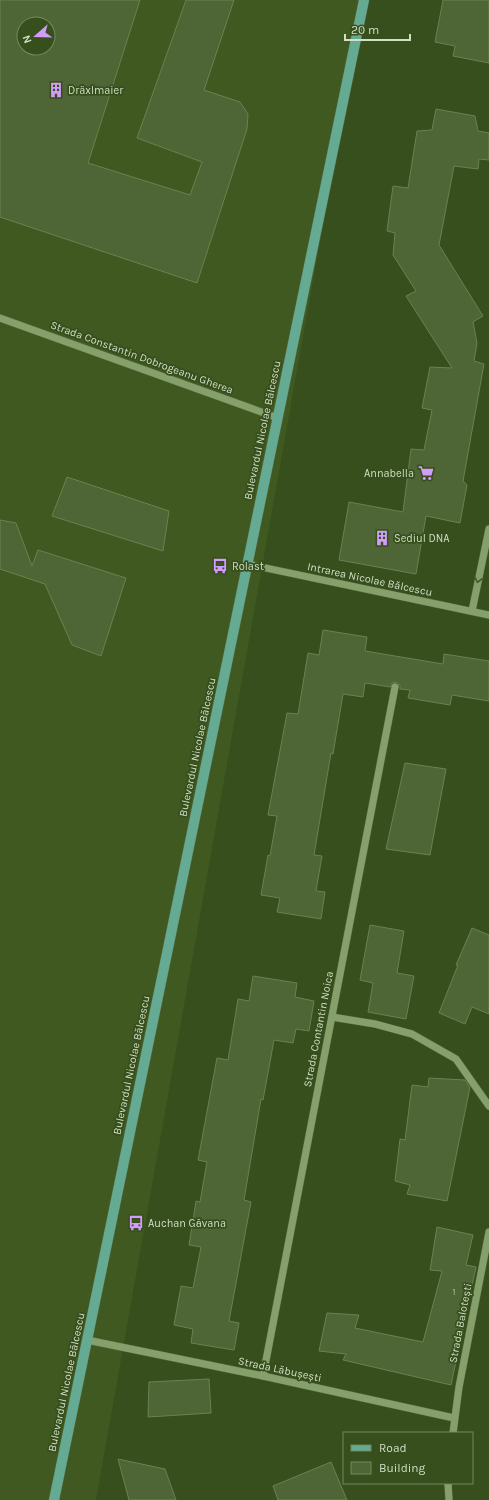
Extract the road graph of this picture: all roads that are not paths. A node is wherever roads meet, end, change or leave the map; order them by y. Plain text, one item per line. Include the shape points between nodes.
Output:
1 (364, 0) edge
2 (0, 318) edge
3 (278, 418) junction
4 (489, 529) edge
5 (247, 564) junction
6 (472, 611) junction
7 (489, 615) edge
8 (395, 687) dead end
9 (332, 1017) junction
10 (489, 1106) edge
11 (489, 1232) edge
12 (87, 1340) junction
13 (263, 1376) junction
14 (454, 1418) junction
15 (453, 1432) edge
16 (448, 1484) edge
17 (54, 1500) edge
18 (449, 1500) edge

1 - 3 main road, Bulevardul Nicolae Bălcescu
2 - 3 street, Strada Constantin Dobrogeanu Gherea
3 - 5 main road, Bulevardul Nicolae Bălcescu
4 -> 6 street
5 - 6 street, Intrarea Nicolae Bălcescu
5 - 12 main road, Bulevardul Nicolae Bălcescu
6 - 7 street, Intrarea Nicolae Bălcescu
8 - 9 street, Strada Contantin Noica
9 - 10 street via 375,1024 412,1034 456,1059
9 - 13 street, Strada Contantin Noica
11 - 14 street, Strada Balotești
12 - 13 street, Strada Lăbușești
12 - 17 main road, Bulevardul Nicolae Bălcescu
13 - 14 street, Strada Lăbușești
14 - 15 street
16 - 18 street

